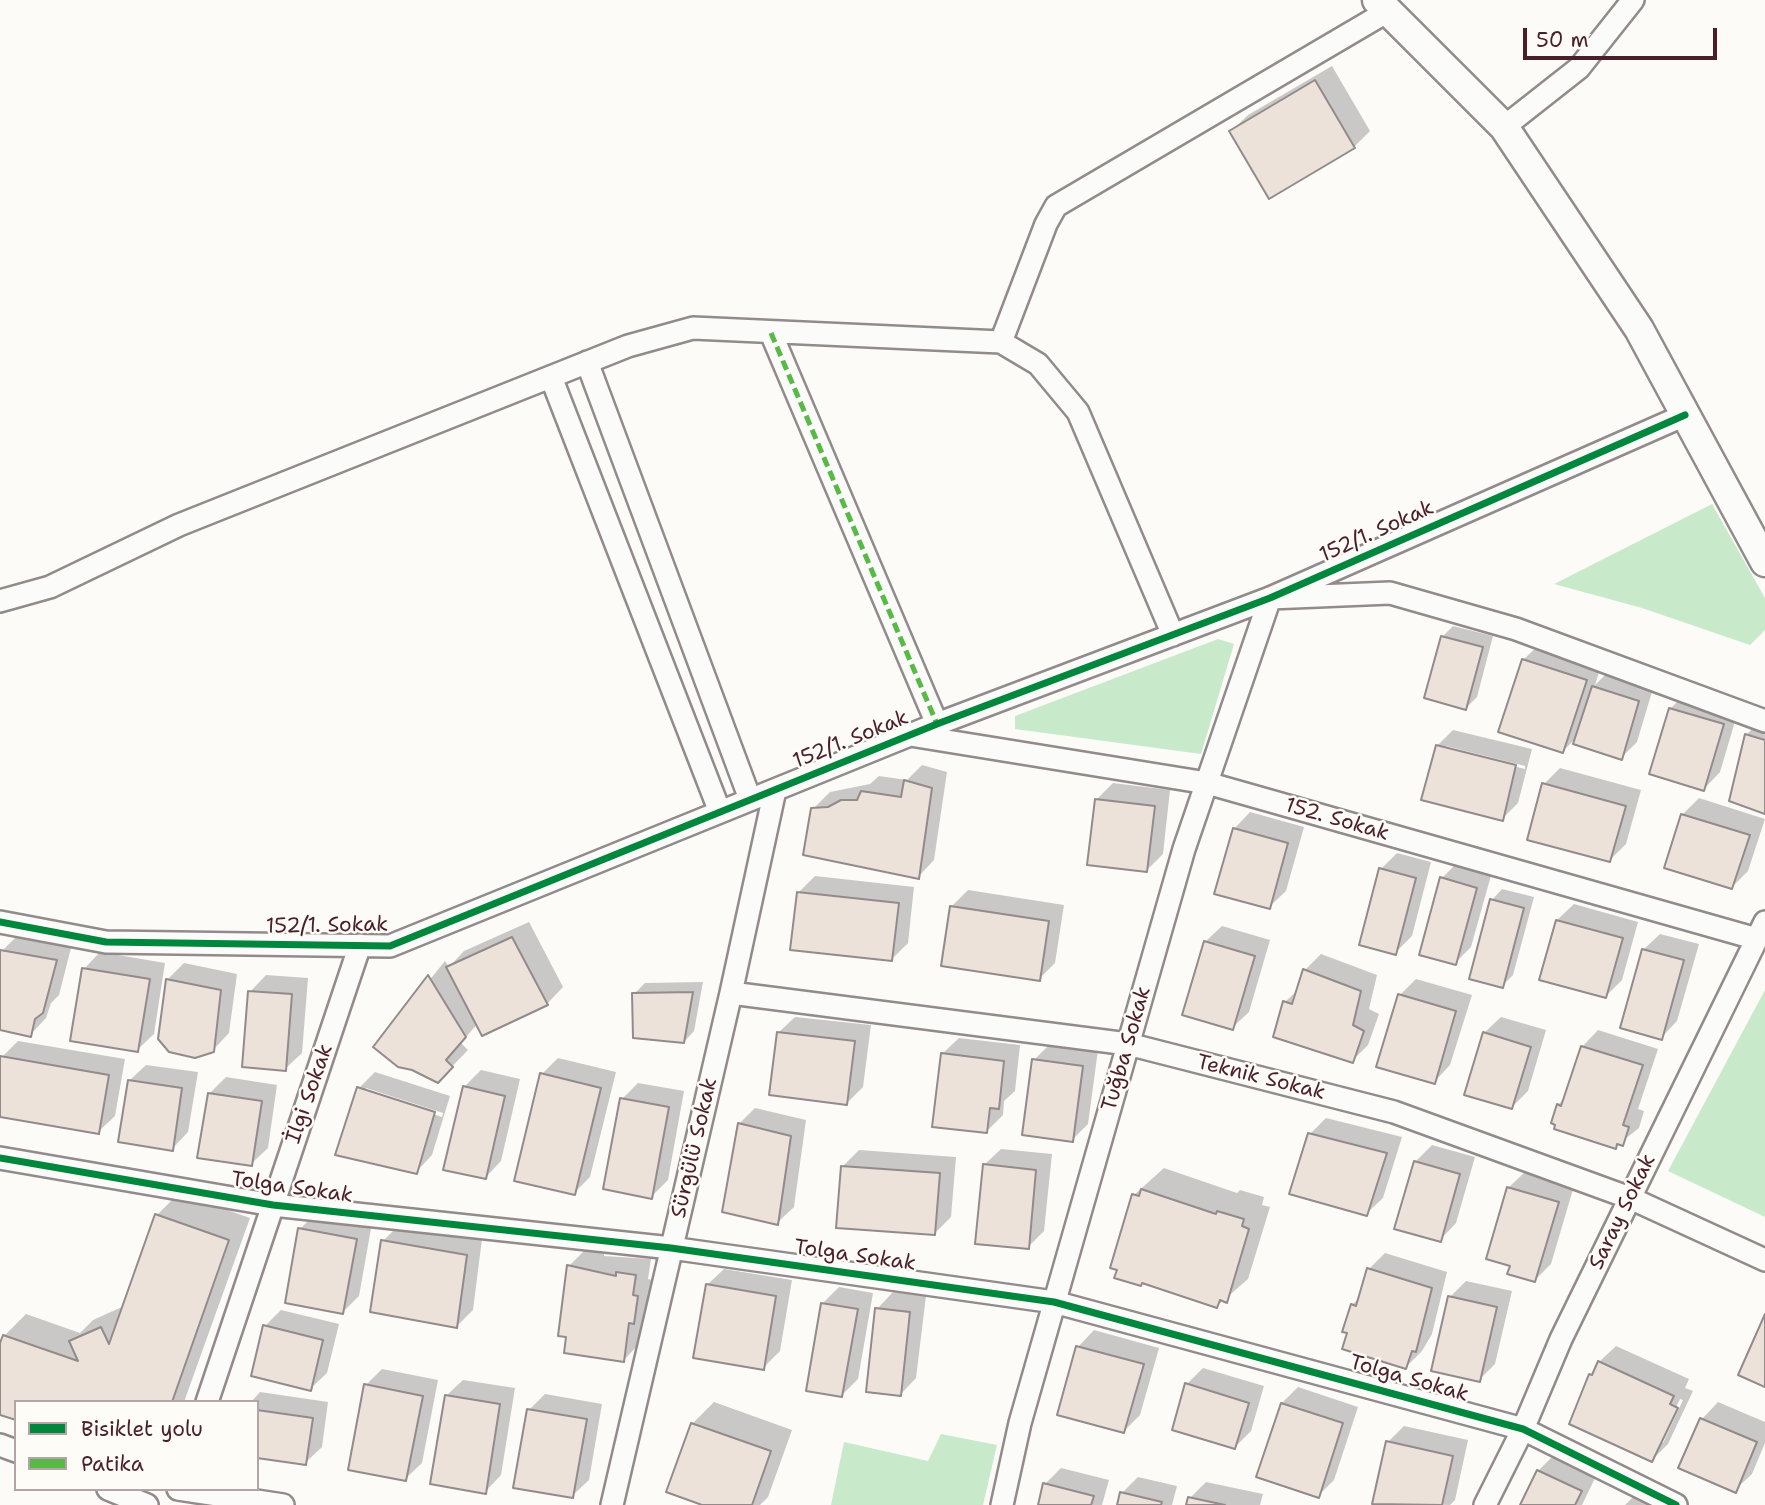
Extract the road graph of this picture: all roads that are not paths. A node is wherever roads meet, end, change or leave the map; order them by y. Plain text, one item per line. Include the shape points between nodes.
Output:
1 (1633, 0) edge
2 (1382, 6) edge
3 (1504, 127) junction
4 (771, 333) junction
5 (1002, 342) junction
6 (587, 362) junction
7 (551, 377) junction
8 (1685, 415) junction
9 (1765, 562) edge
10 (1270, 598) junction
11 (0, 601) edge
12 (1173, 635) junction
13 (1765, 721) edge
14 (937, 724) junction
15 (911, 735) junction
16 (1207, 783) junction
17 (775, 790) junction
18 (750, 799) junction
19 (720, 812) junction
20 (0, 922) edge
21 (1761, 930) edge
22 (360, 945) junction
23 (731, 993) junction
24 (1128, 1044) junction
25 (2, 1165) edge
26 (1630, 1198) junction
27 (273, 1205) junction
28 (671, 1248) junction
29 (1765, 1260) edge
30 (1054, 1302) junction
31 (208, 1400) edge
32 (1523, 1429) junction
33 (113, 1491) edge
34 (191, 1491) edge
35 (147, 1505) edge
36 (284, 1505) edge
37 (612, 1505) edge
38 (1002, 1505) edge
39 (1485, 1505) edge
40 (1676, 1505) edge

1 - 3 street via 1579,68
2 - 3 street
2 - 5 street via 1056,206
3 - 8 street via 1639,329
4 - 5 street
4 - 6 street via 693,328
4 - 14 street
5 - 12 street via 1038,364 1078,412
6 - 7 street
6 - 18 street
7 - 11 street via 180,525 50,587
7 - 19 street
8 - 9 street
8 - 10 street, 152/1. Sokak
10 - 12 street, 152/1. Sokak
10 - 13 street via 1390,593 1516,629
10 - 16 street, Tuğba Sokak
12 - 14 street, 152/1. Sokak
14 - 15 street, 152/1. Sokak
15 - 16 street, 152. Sokak
15 - 17 street, 152/1. Sokak
16 - 21 street, 152. Sokak
16 - 24 street, Tuğba Sokak
17 - 18 street, 152/1. Sokak
17 - 23 street, Sürgülü Sokak
18 - 19 street, 152/1. Sokak
19 - 22 street, 152/1. Sokak via 390,946
20 - 22 street, 152/1. Sokak via 106,942
21 - 26 street, Saray Sokak
22 - 27 street, İlgi Sokak
23 - 24 street, Teknik Sokak
23 - 28 street, Sürgülü Sokak
24 - 26 street, Teknik Sokak via 1394,1112
24 - 30 street, Tuğba Sokak
25 - 27 street, Tolga Sokak
26 - 29 street, Teknik Sokak
26 - 32 street, Saray Sokak
27 - 28 street, Tolga Sokak
27 - 31 street, İlgi Sokak
28 - 30 street, Tolga Sokak
28 - 37 street, Sürgülü Sokak
30 - 32 street, Tolga Sokak
30 - 38 street, Tuğba Sokak
32 - 39 street, Saray Sokak
32 - 40 street, Tolga Sokak
33 - 35 street
34 - 36 street

